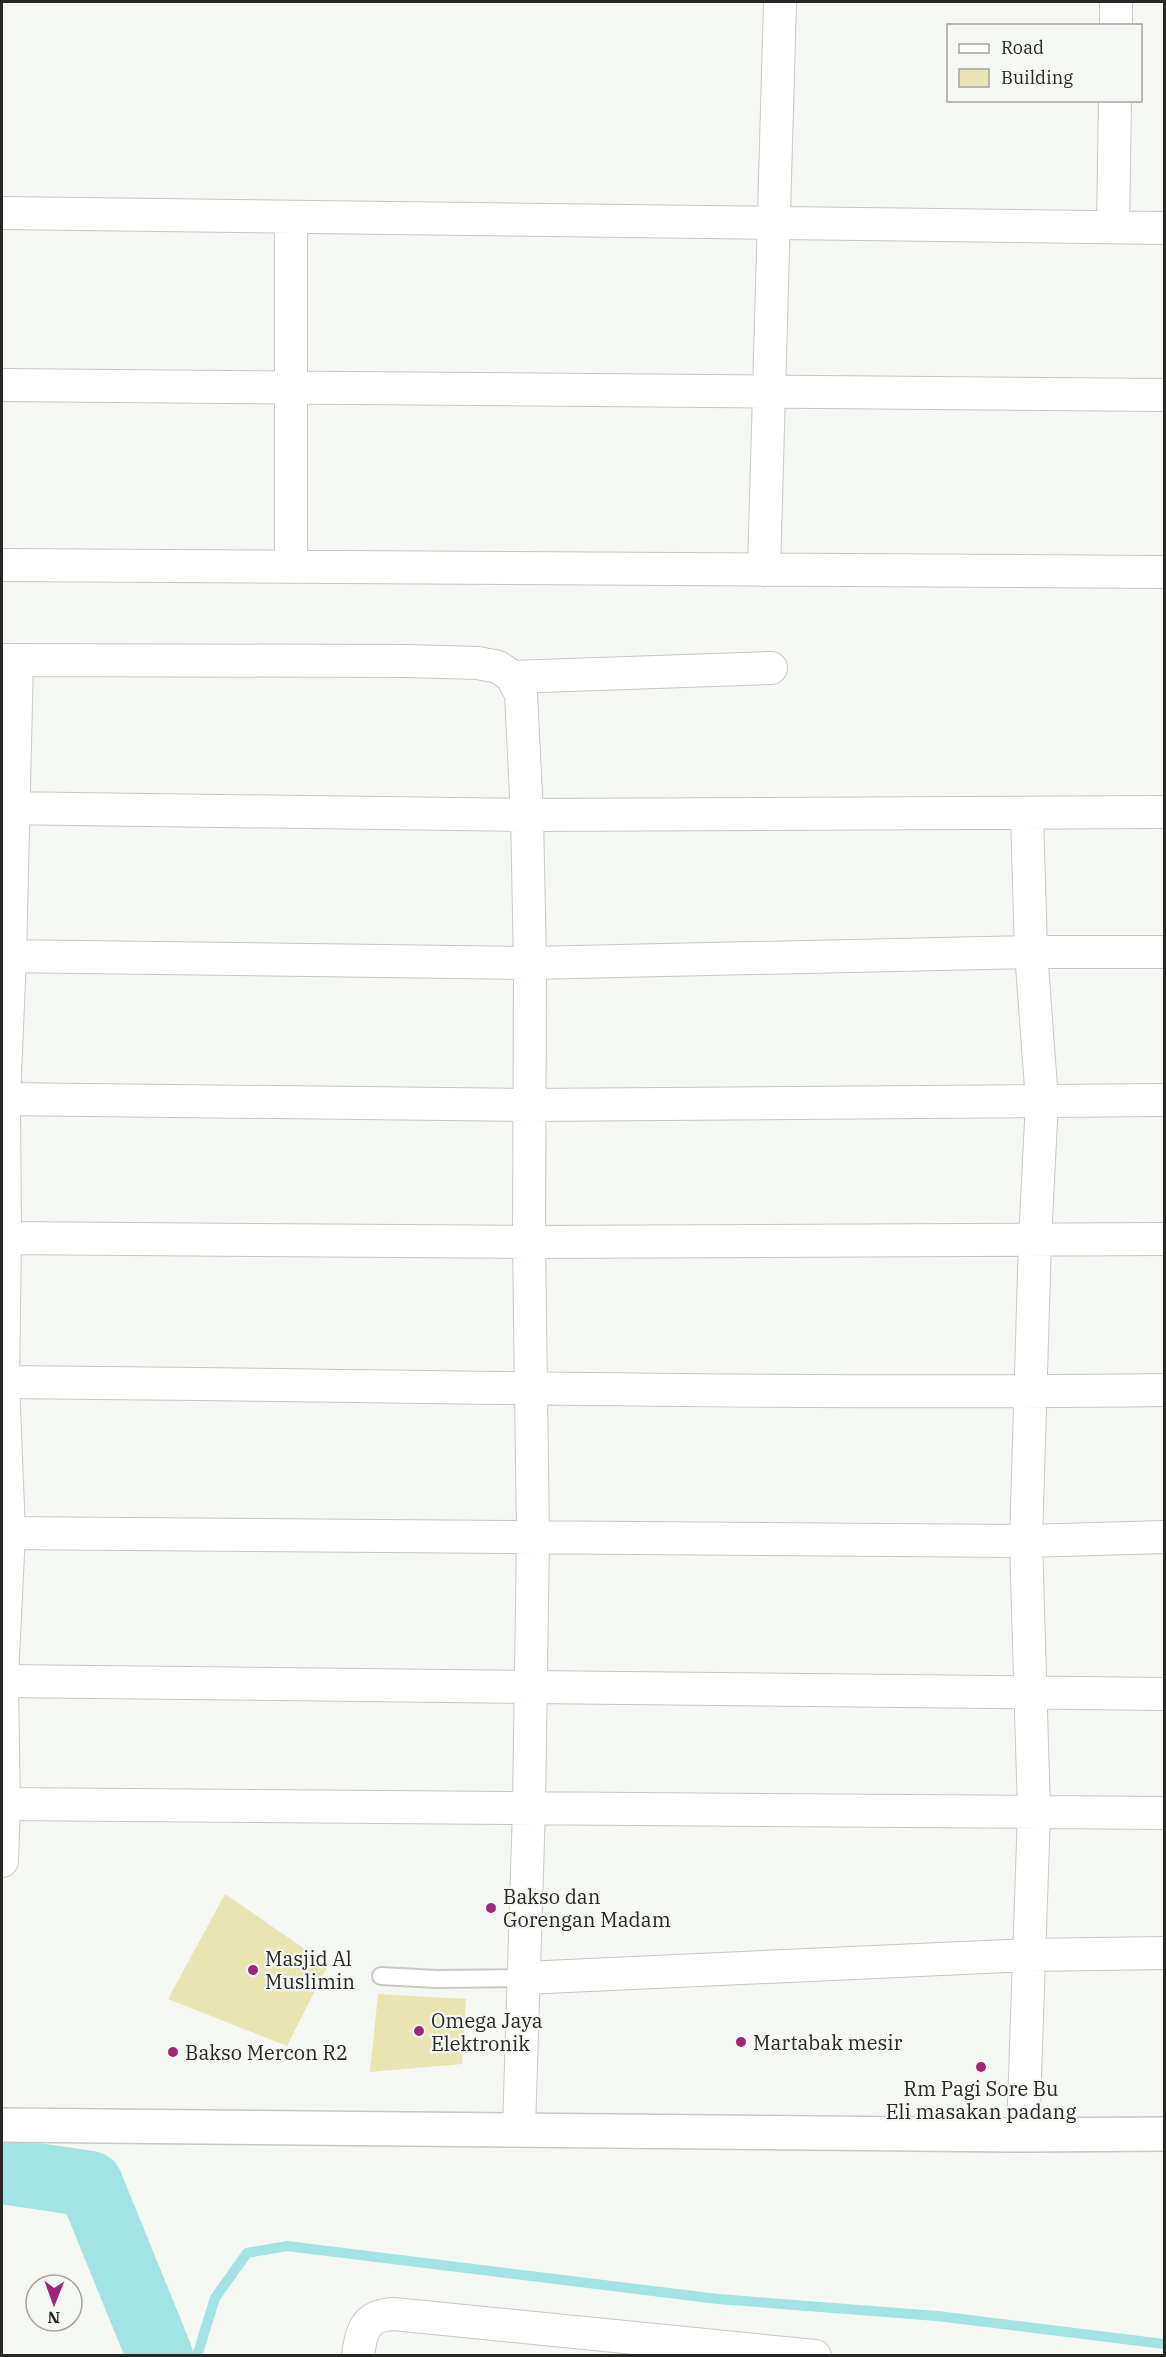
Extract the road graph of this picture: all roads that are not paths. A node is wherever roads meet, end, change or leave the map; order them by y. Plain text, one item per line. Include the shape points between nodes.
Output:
1 (780, 2) edge
2 (1116, 2) edge
3 (1116, 24) edge
4 (1115, 102) edge
5 (2, 213) edge
6 (291, 217) junction
7 (774, 223) junction
8 (1113, 227) junction
9 (1164, 228) edge
10 (2, 384) edge
11 (292, 386) junction
12 (769, 392) junction
13 (1164, 395) edge
14 (2, 565) edge
15 (291, 567) junction
16 (764, 570) junction
17 (1164, 572) edge
18 (9, 660) edge
19 (771, 668) dead end
20 (512, 677) junction
21 (8, 808) edge
22 (1164, 812) edge
23 (1027, 814) junction
24 (527, 815) junction
25 (1031, 952) junction
26 (1164, 952) edge
27 (6, 956) edge
28 (530, 963) junction
29 (3, 1099) edge
30 (1164, 1100) edge
31 (1042, 1101) junction
32 (530, 1105) junction
33 (3, 1238) edge
34 (1164, 1239) edge
35 (1035, 1240) junction
36 (529, 1242) junction
37 (2, 1382) edge
38 (532, 1388) junction
39 (1164, 1390) edge
40 (1031, 1392) junction
41 (5, 1533) edge
42 (533, 1537) junction
43 (1164, 1537) edge
44 (1026, 1541) junction
45 (2, 1680) edge
46 (531, 1686) junction
47 (2, 1687) edge
48 (1030, 1692) junction
49 (1164, 1694) edge
50 (3, 1804) edge
51 (529, 1808) junction
52 (1034, 1812) junction
53 (1164, 1813) edge
54 (2, 1861) edge
55 (1164, 1953) edge
56 (1028, 1955) junction
57 (381, 1976) dead end
58 (524, 1978) junction
59 (2, 2125) edge
60 (519, 2129) junction
61 (1164, 2134) edge
62 (1023, 2135) junction
63 (358, 2355) edge
64 (815, 2355) edge

1 - 7 street
2 - 3 street
4 - 8 street
5 - 6 street
6 - 7 street
6 - 11 street
7 - 8 street
7 - 12 street
8 - 9 street
10 - 11 street
11 - 12 street
11 - 15 street
12 - 13 street
12 - 16 street
14 - 15 street
15 - 16 street
16 - 17 street
18 - 20 street via 478,663 498,667
18 - 21 street
19 - 20 street
20 - 24 street via 521,694
21 - 24 street
21 - 27 street
22 - 23 street
23 - 24 street
23 - 25 street
24 - 28 street
25 - 26 street
25 - 28 street
25 - 31 street
27 - 28 street
27 - 29 street
28 - 32 street
29 - 32 street
29 - 33 street
30 - 31 street
31 - 32 street
31 - 35 street
32 - 36 street
33 - 36 street
33 - 37 street
34 - 35 street
35 - 36 street
35 - 40 street
36 - 38 street
37 - 38 street
37 - 41 street
38 - 40 street
38 - 42 street
39 - 40 street
40 - 44 street
41 - 42 street
41 - 45 street
42 - 44 street
42 - 46 street
43 - 44 street
44 - 48 street
45 - 46 street
46 - 48 street
46 - 51 street
47 - 50 street
48 - 49 street
48 - 52 street
50 - 51 street
50 - 54 street
51 - 52 street
51 - 58 street
52 - 53 street
52 - 56 street
55 - 56 street
56 - 58 street
56 - 62 street
57 - 58 lane
58 - 60 street
59 - 60 street
60 - 62 street
61 - 62 street
63 - 64 street via 360,2338 371,2319 383,2314

